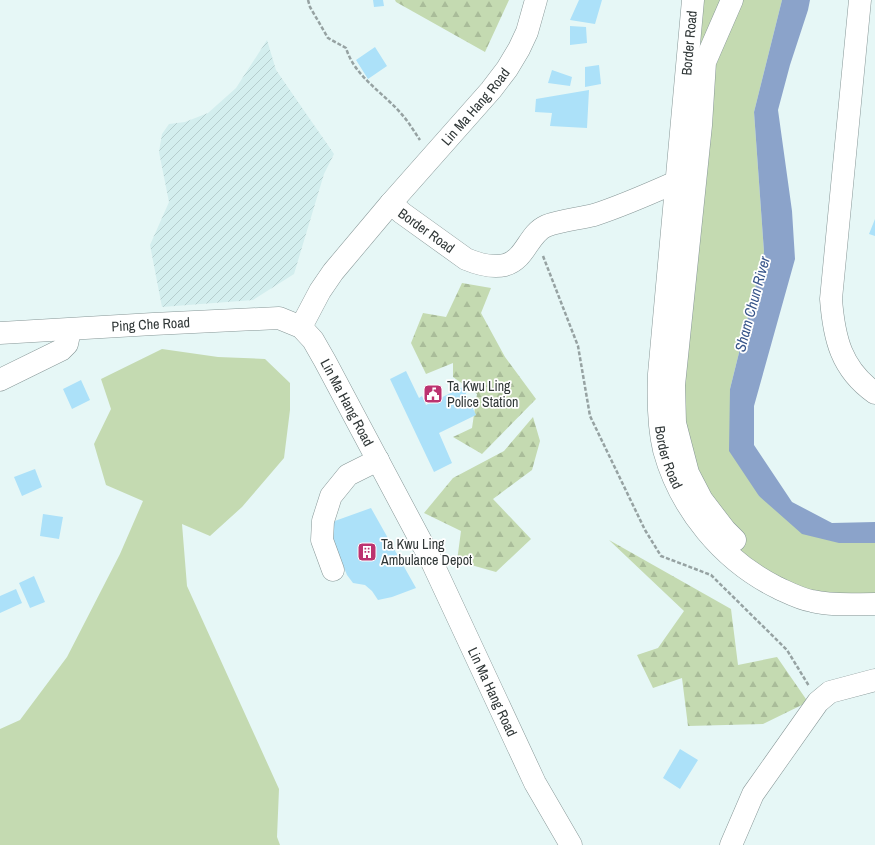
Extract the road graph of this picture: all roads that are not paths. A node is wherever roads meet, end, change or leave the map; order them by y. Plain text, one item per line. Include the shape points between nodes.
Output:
1 (536, 0) edge
2 (693, 0) edge
3 (732, 0) edge
4 (860, 0) edge
5 (676, 182) junction
6 (391, 203) junction
7 (301, 327) junction
8 (70, 330) junction
9 (0, 333) edge
10 (0, 380) edge
11 (875, 393) edge
12 (378, 460) junction
13 (333, 570) dead end
14 (875, 591) edge
15 (875, 604) edge
16 (875, 680) edge
17 (571, 845) edge
18 (731, 845) edge

1 - 6 street, Lin Ma Hang Road via 527,32 507,69
2 - 5 street, Border Road
3 - 14 street via 705,62 702,125 674,385 675,423 688,473 702,500 725,530 749,554 780,574 809,586 828,591
4 - 11 street via 831,299 832,321 838,346 850,369
5 - 6 street, Border Road via 604,212 547,225 514,261 498,266 478,264 466,259 402,214
5 - 15 street, Border Road via 658,390 664,449 674,478 688,505 710,536 737,562 762,579 811,601 832,604
6 - 7 street, Lin Ma Hang Road via 333,272
7 - 8 street, Ping Che Road via 279,318 266,318
7 - 12 street, Lin Ma Hang Road via 313,340
8 - 9 street, Ping Che Road
8 - 10 street via 67,344 61,350
12 - 13 street via 348,475 331,496 323,521 322,540
12 - 17 street, Lin Ma Hang Road via 447,592 535,783
16 - 18 street via 830,692 818,702 753,794

